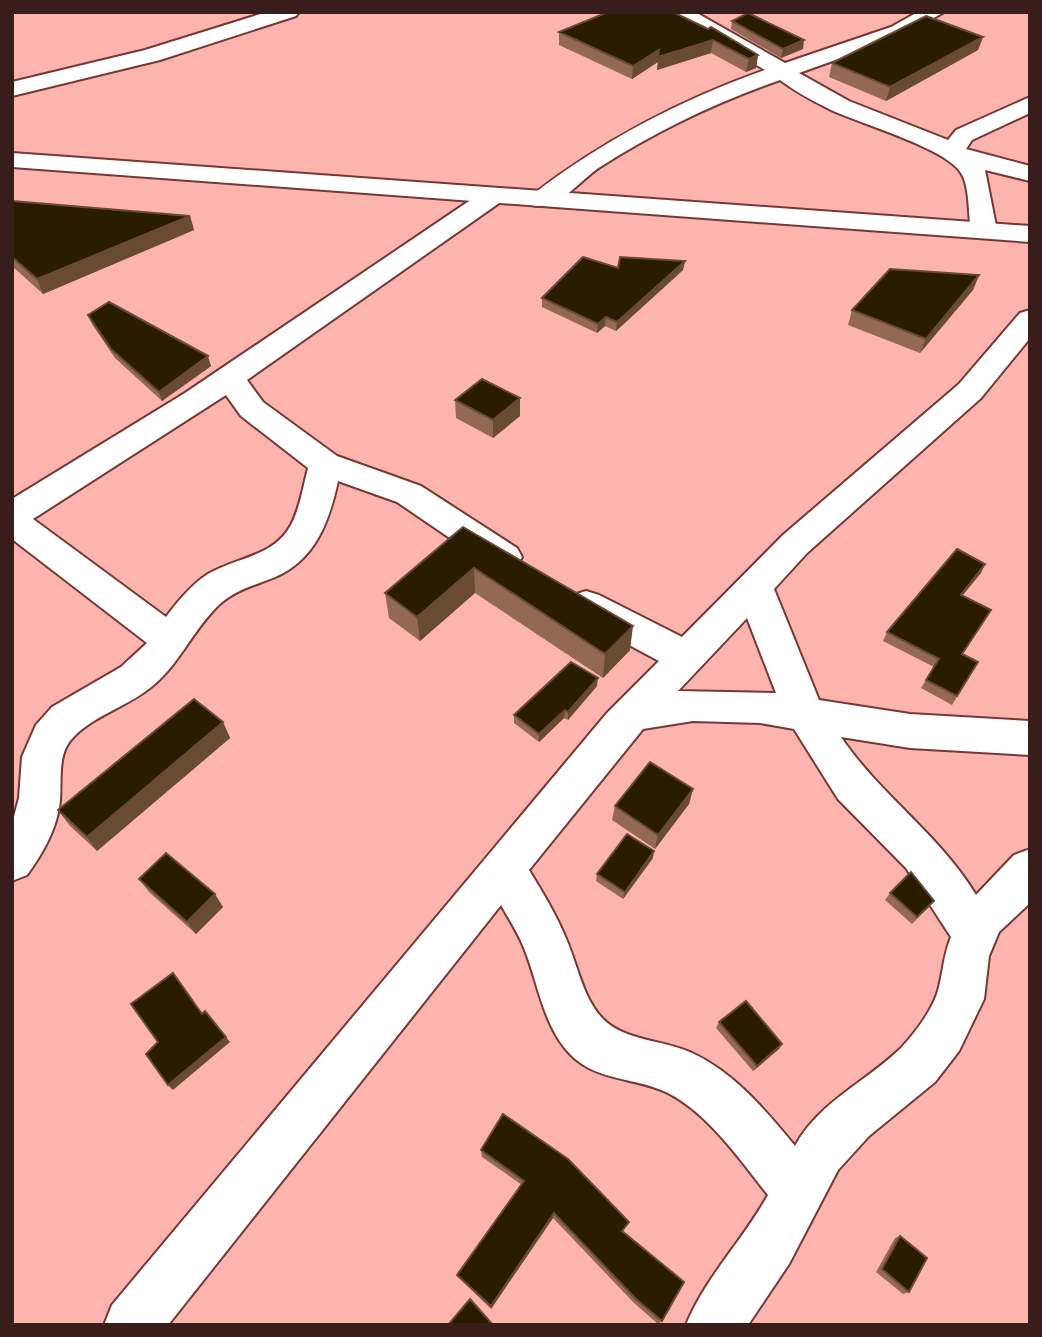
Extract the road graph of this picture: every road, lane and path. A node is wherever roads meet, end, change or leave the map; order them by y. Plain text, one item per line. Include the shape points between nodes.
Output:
1 (289, 12) edge
2 (679, 12) edge
3 (934, 12) edge
4 (781, 70) junction
5 (12, 89) edge
6 (1030, 104) edge
7 (951, 153) junction
8 (17, 164) edge
9 (1030, 174) edge
10 (493, 196) junction
11 (541, 200) junction
12 (985, 231) junction
13 (1030, 234) edge
14 (1025, 334) edge
15 (231, 379) junction
16 (325, 464) junction
17 (12, 515) edge
18 (12, 521) edge
19 (755, 586) junction
20 (169, 639) junction
21 (686, 657) junction
22 (632, 714) junction
23 (806, 715) junction
24 (1030, 738) edge
25 (12, 861) edge
26 (504, 869) junction
27 (1030, 869) edge
28 (974, 934) junction
29 (799, 1192) junction
30 (132, 1325) edge
31 (714, 1325) edge

1 - 5 street via 152,55
2 - 4 street
3 - 4 street via 898,31
4 - 7 street via 841,106
4 - 11 street via 630,138
6 - 7 street via 964,135
7 - 9 street
7 - 12 street via 975,173
8 - 10 street
10 - 11 street
10 - 15 street
11 - 12 street
12 - 13 street
14 - 19 street via 970,391 795,544
15 - 16 street via 252,409
15 - 17 street via 96,467
16 - 20 street via 316,509 293,551 221,584
16 - 21 street via 409,494 544,581
18 - 20 street
19 - 21 street
19 - 23 street via 772,642
20 - 25 street via 146,669 69,716 54,731 41,760 33,830
21 - 22 street
22 - 23 street via 693,705 760,707
22 - 26 street
23 - 24 street via 910,731
23 - 28 street via 854,788 922,855 951,892
26 - 29 street via 545,943 570,1012 586,1036 620,1057 657,1062 687,1077 751,1133
26 - 30 street
27 - 28 street via 983,917
28 - 29 street via 960,999 942,1034 918,1065 851,1118 820,1152
29 - 31 street via 770,1245

